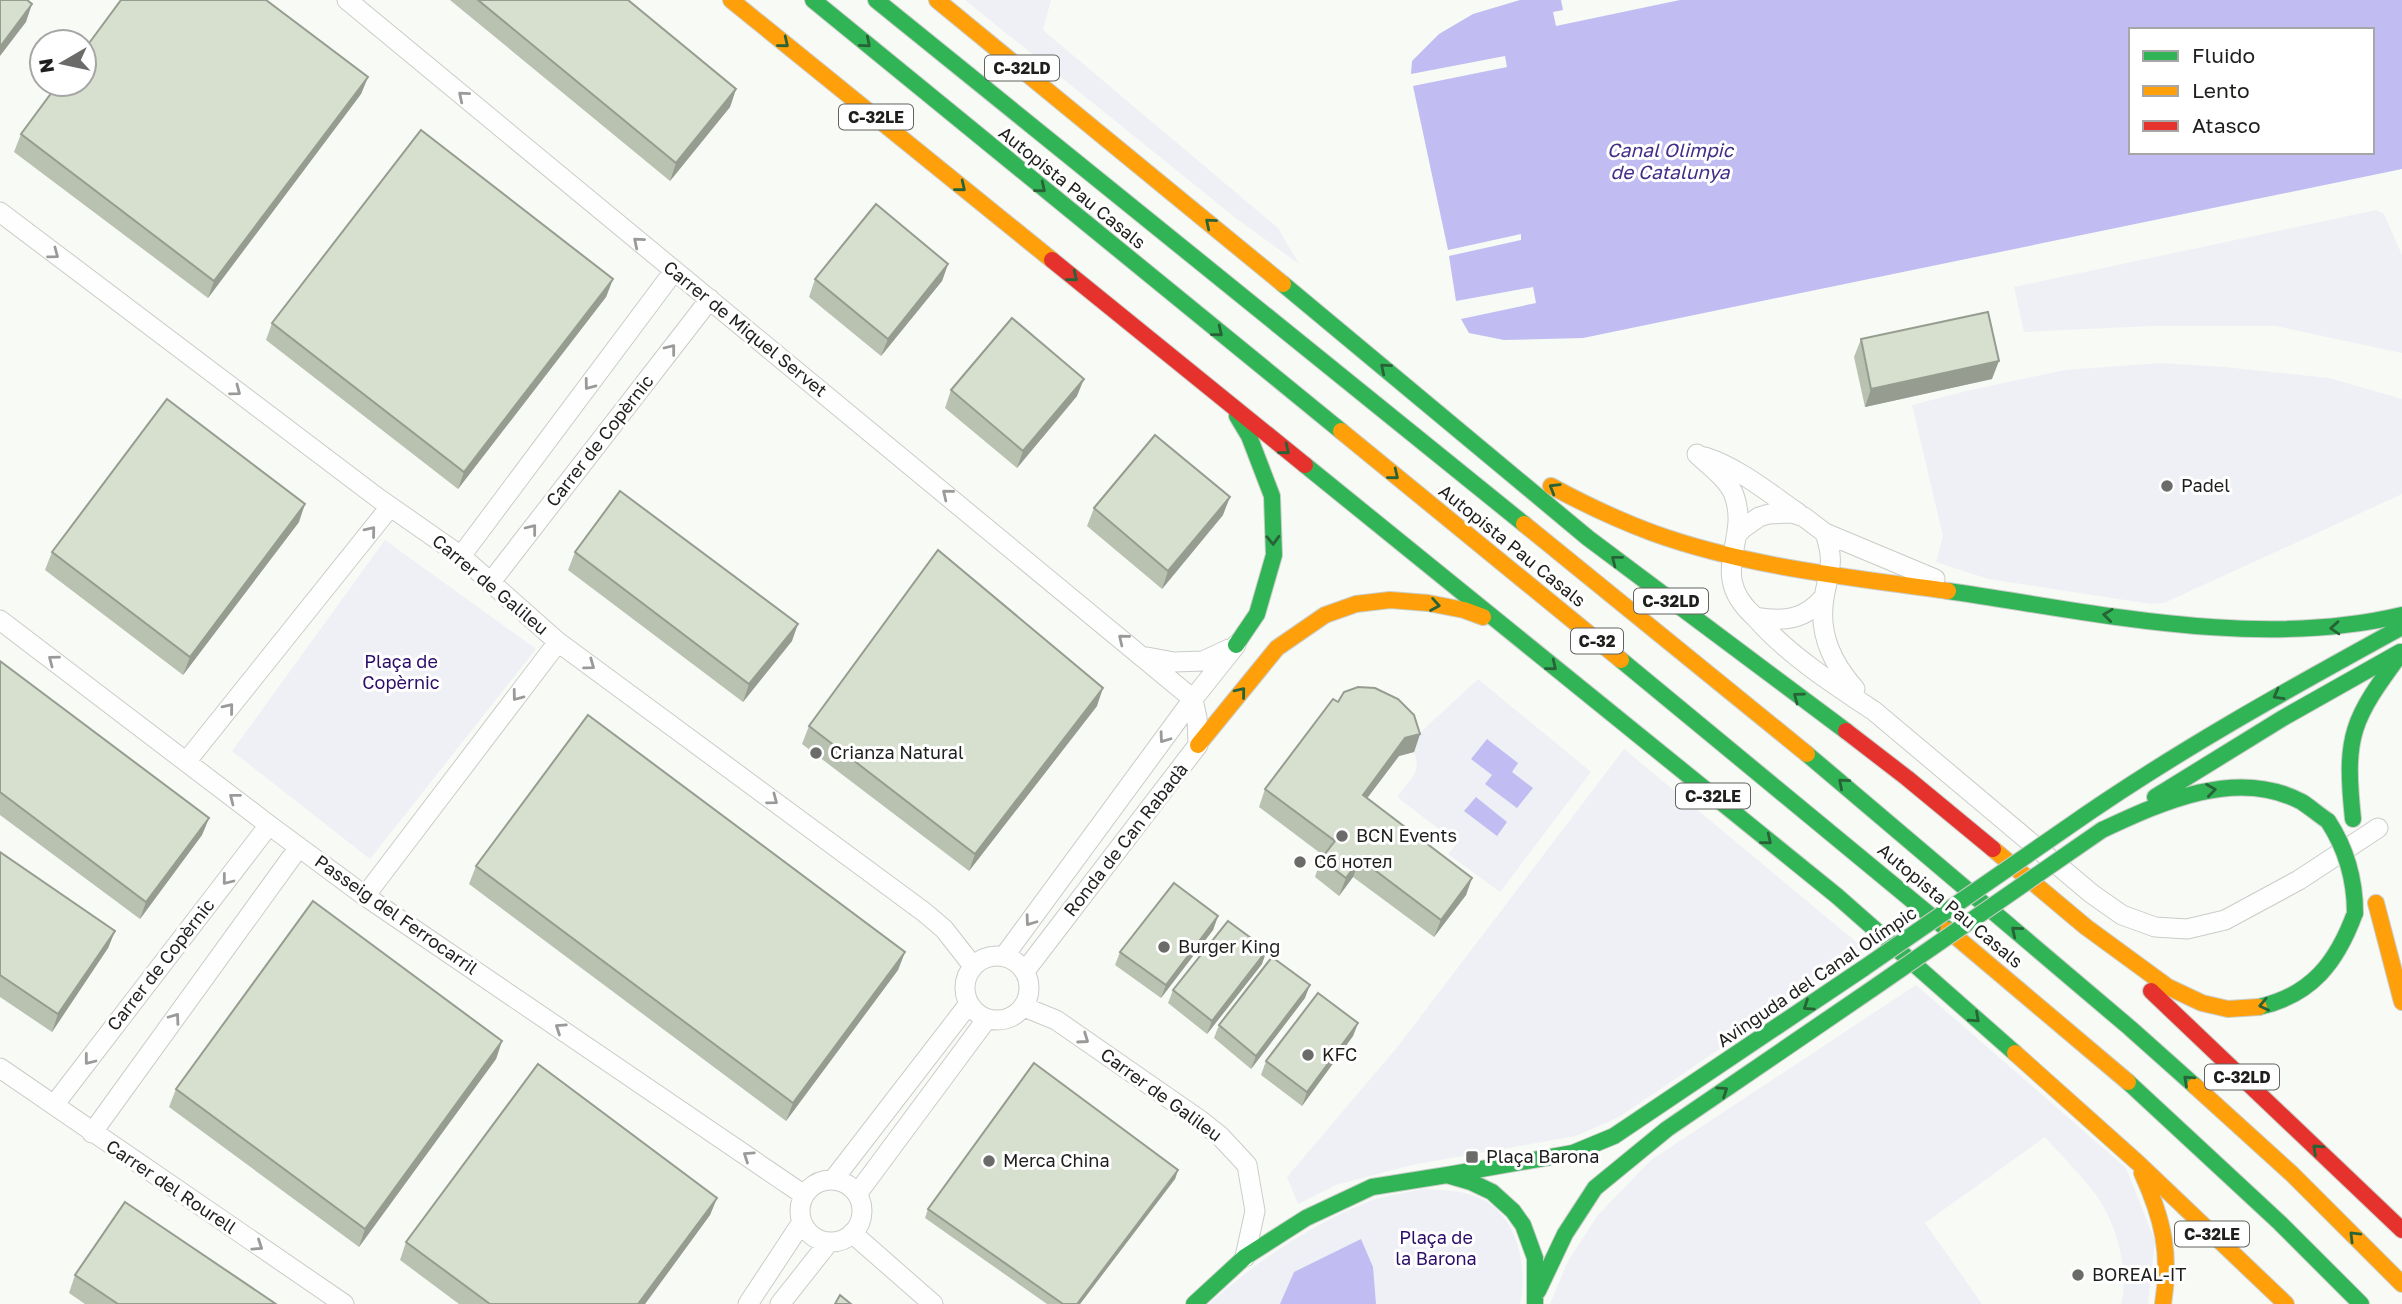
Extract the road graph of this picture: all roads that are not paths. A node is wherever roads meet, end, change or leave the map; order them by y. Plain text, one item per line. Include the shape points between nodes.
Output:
1 (347, 0) edge
2 (732, 0) edge
3 (813, 0) edge
4 (876, 0) edge
5 (937, 0) edge
6 (0, 212) edge
7 (674, 271) junction
8 (710, 299) junction
9 (1232, 407) junction
10 (1437, 412) junction
11 (390, 507) junction
12 (1804, 517) junction
13 (1825, 533) junction
14 (1734, 546) junction
15 (461, 556) junction
16 (1830, 575) junction
17 (490, 583) junction
18 (1824, 597) junction
19 (1989, 597) junction
20 (2402, 615) edge
21 (1755, 617) junction
22 (0, 620) edge
23 (1499, 624) junction
24 (2402, 627) edge
25 (558, 642) junction
26 (1236, 645) junction
27 (2402, 652) edge
28 (1144, 656) junction
29 (1193, 699) junction
30 (1874, 711) junction
31 (1198, 745) junction
32 (187, 762) junction
33 (269, 825) junction
34 (2378, 828) dead end
35 (2102, 830) junction
36 (299, 847) junction
37 (2363, 855) dead end
38 (365, 895) junction
39 (2375, 897) dead end
40 (2081, 925) junction
41 (1005, 955) junction
42 (973, 966) junction
43 (1025, 971) junction
44 (2402, 1002) edge
45 (968, 1005) junction
46 (1024, 1007) junction
47 (986, 1020) junction
48 (0, 1068) edge
49 (54, 1105) junction
50 (92, 1133) junction
51 (2138, 1163) junction
52 (1447, 1175) junction
53 (832, 1180) junction
54 (857, 1194) junction
55 (804, 1195) junction
56 (802, 1222) junction
57 (2402, 1230) edge
58 (852, 1233) junction
59 (829, 1242) junction
60 (1245, 1257) junction
61 (2402, 1284) edge
62 (1536, 1299) edge
63 (344, 1304) edge
64 (748, 1304) edge
65 (780, 1304) edge
66 (933, 1304) edge
67 (1194, 1304) edge
68 (2163, 1304) edge
69 (2286, 1304) edge
70 (2361, 1304) edge

7 -> 1 street, Carrer de Miquel Servet
2 -> 9 main road, C-32LE
3 -> 70 main road, Autopista Pau Casals / C-32 via 2014,985 2137,1091
61 -> 4 main road, Autopista Pau Casals / C-32 via 2292,1174 2130,1028 1821,764
10 -> 5 main road, C-32LD
6 -> 11 street, Carrer de Galileu
7 - 8 street, Carrer de Miquel Servet
7 -> 15 street
17 -> 8 street, Carrer de Copèrnic
28 -> 8 street, Carrer de Miquel Servet
9 -> 23 main road, C-32LE
9 -> 26 main road via 1249,436 1272,496 1274,555 1257,614
14 -> 10 main road via 1655,535 1583,505
40 -> 10 main road, C-32LD via 1880,756 1611,556
11 - 15 street, Carrer de Galileu
32 -> 11 street
12 - 13 street
12 - 14 street via 1769,514 1749,524
12 - 14 street via 1720,462 1697,454 1734,496 1738,519
13 - 16 street
13 - 19 street
14 - 16 main road
14 - 21 street via 1734,588 1739,601
15 - 17 street, Carrer de Galileu
16 - 18 street
16 - 19 main road
17 - 25 street, Carrer de Galileu
18 - 21 street via 1792,619
18 - 30 street via 1830,655
20 -> 19 main road via 2335,629 2259,629 2178,624
21 - 30 street via 1791,650
32 -> 22 street, Passeig del Ferrocarril
31 -> 23 main road via 1277,648 1325,615 1356,604 1390,600 1464,610
23 -> 51 main road, C-32LE via 1837,897
24 -> 52 main road, Avinguda del Canal Olímpic, bridge via 2143,775 1614,1136 1573,1153
25 -> 38 street
25 -> 42 street, Carrer de Galileu via 923,912 944,929
26 - 28 street, Carrer de Miquel Servet via 1203,662
26 - 29 street, Ronda de Can Rabadà
27 - 35 main road via 2283,718
27 - 37 main road via 2353,729 2348,773
28 - 29 street, Carrer de Miquel Servet
29 - 31 street, Ronda de Can Rabadà
29 -> 41 street, Ronda de Can Rabadà
30 - 34 street via 2092,894 2122,915 2155,927 2187,929 2225,920 2299,880
31 - 43 street, Ronda de Can Rabadà
33 -> 32 street, Passeig del Ferrocarril
33 - 36 street, Passeig del Ferrocarril
33 -> 49 street, Carrer de Copèrnic
35 -> 40 main road, bridge via 2154,804 2206,791 2254,788 2289,796 2328,821 2344,846 2351,868 2354,913 2340,953 2323,973 2285,1000 2249,1009 2214,1007 2184,997
62 -> 35 main road, bridge via 1565,1234 1595,1188 1667,1129
36 - 38 street, Passeig del Ferrocarril
50 -> 36 street
55 -> 38 street, Passeig del Ferrocarril
39 - 44 main road
57 -> 40 main road, C-32LD
41 - 42 street via 988,955
41 - 43 street
42 - 45 street via 963,987
43 - 46 street via 1030,987
45 - 47 street
45 - 53 street
46 - 47 street via 1004,1021
46 -> 60 street, Carrer de Galileu via 1056,1020 1200,1120 1247,1165 1255,1211
47 - 54 street
48 - 49 street, Carrer del Rourell
49 - 50 street, Carrer del Rourell
50 -> 63 street, Carrer del Rourell
51 - 68 main road via 2166,1236 2168,1278
51 - 69 main road, C-32LE
52 - 60 main road via 1372,1187 1306,1218
52 - 62 main road via 1492,1192 1513,1211 1535,1258
53 - 54 street via 847,1184
53 - 55 street via 819,1182
54 - 58 street via 861,1218
55 - 56 street
56 - 59 street via 810,1234
56 - 64 street
58 - 59 street
58 - 66 street
59 - 65 street
60 - 67 main road

